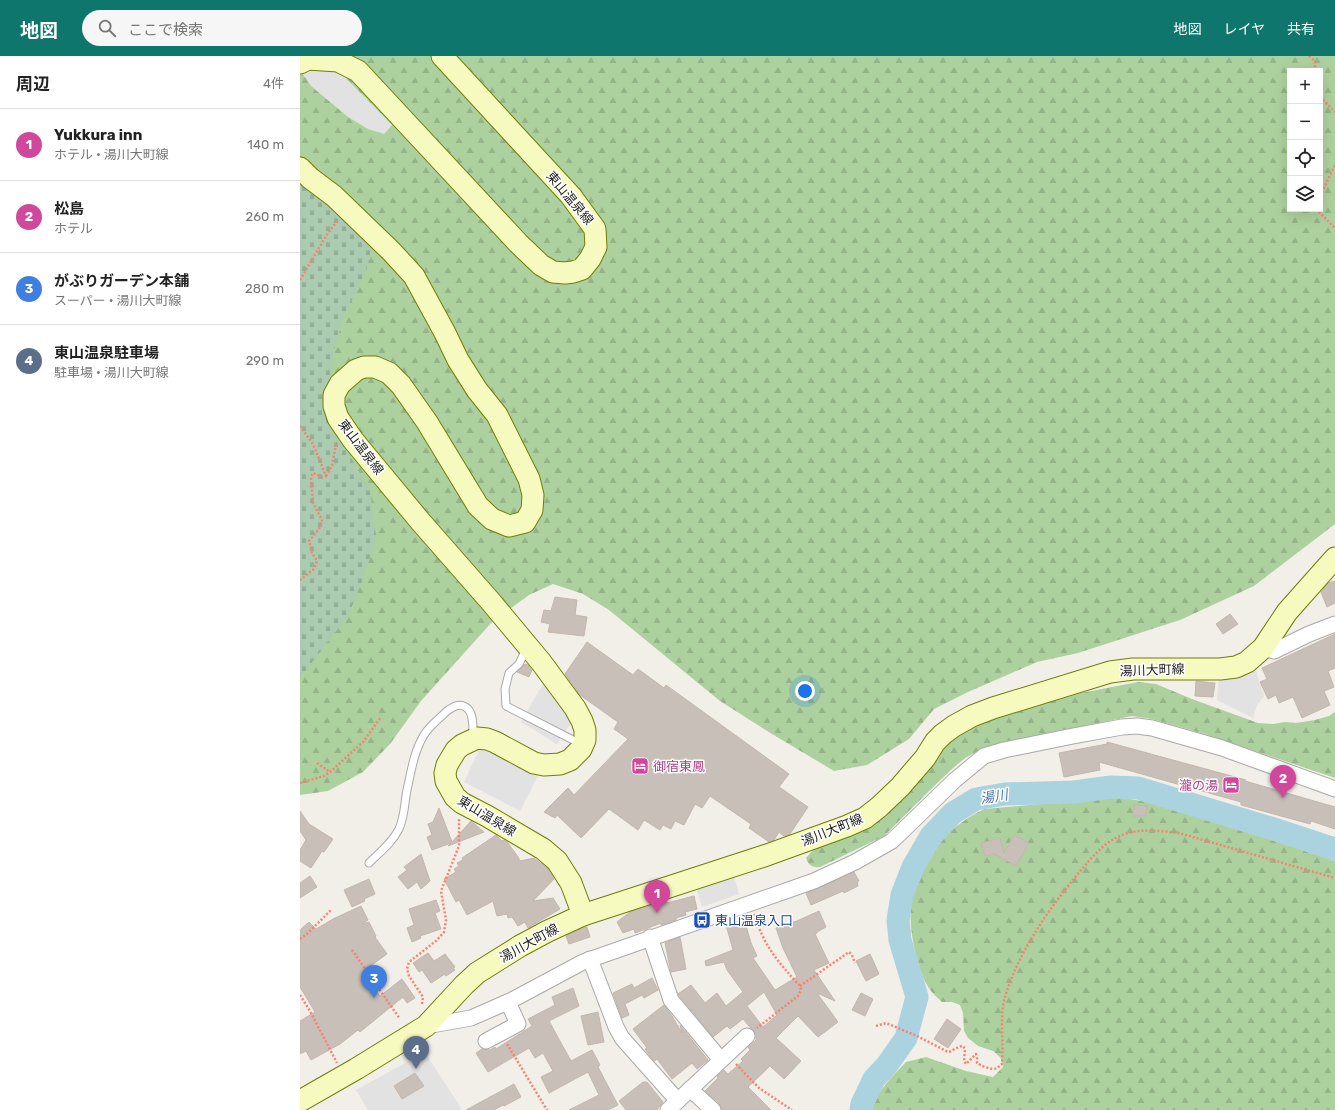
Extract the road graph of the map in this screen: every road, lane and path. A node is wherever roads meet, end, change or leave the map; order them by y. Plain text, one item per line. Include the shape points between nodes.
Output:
1 (442, 56) edge
2 (1309, 56) edge
3 (300, 63) edge
4 (1315, 68) edge
5 (1323, 100) edge
6 (1335, 112) edge
7 (1335, 165) edge
8 (300, 168) edge
9 (1323, 190) edge
10 (1319, 212) edge
11 (340, 217) dead end
12 (1335, 228) edge
13 (300, 280) edge
14 (300, 426) edge
15 (1335, 558) edge
16 (300, 580) edge
17 (1335, 624) edge
18 (528, 646) junction
19 (1263, 648) junction
20 (381, 718) dead end
21 (473, 739) junction
22 (583, 745) junction
23 (317, 763) dead end
24 (330, 772) junction
25 (300, 783) edge
26 (1335, 789) edge
27 (459, 801) junction
28 (369, 863) dead end
29 (1335, 878) edge
30 (750, 902) junction
31 (332, 908) dead end
32 (583, 915) junction
33 (650, 937) junction
34 (300, 939) edge
35 (352, 950) dead end
36 (590, 959) junction
37 (854, 963) dead end
38 (800, 986) junction
39 (300, 995) edge
40 (508, 1002) junction
41 (422, 1004) dead end
42 (400, 1019) dead end
43 (426, 1026) junction
44 (876, 1026) dead end
45 (500, 1033) junction
46 (747, 1036) joint
47 (486, 1041) dead end
48 (724, 1058) junction
49 (344, 1076) junction
50 (690, 1089) junction
51 (300, 1101) edge
52 (673, 1105) edge
53 (547, 1110) edge
54 (713, 1110) edge
55 (792, 1110) edge

1 - 3 main road, 東山温泉線 via 571,196 595,229 596,247 582,269 565,273 553,272 540,265 358,71 338,61 308,59
2 - 4 path via 1315,62
5 - 6 path
7 - 9 path
8 - 18 main road, 東山温泉線 via 334,196 414,276 458,360 497,415 529,479 533,495 532,510 525,522 509,526 492,519 478,506 401,385 389,374 375,367 356,370 340,384 334,395 338,418 420,521
10 - 12 path
11 - 13 path
14 - 16 path via 313,444 326,476 313,473 311,476 313,503 322,520 319,529 309,541 317,561 314,569
15 - 19 main road, 湯川大町線 via 1287,612
17 - 19 street via 1274,651
18 - 22 main road, 東山温泉線 via 582,720 585,730
18 - 22 lane via 518,664 509,673 505,689 506,706
19 - 32 main road, 湯川大町線 via 1247,662 1236,667 1133,669 1110,672 972,716 943,734 900,787 865,818 767,855
20 - 24 path via 363,742
21 - 22 main road via 487,739 534,763 544,765 560,764 570,760
21 - 27 main road, 東山温泉線 via 456,750 445,773 446,781
21 - 28 lane via 470,710 458,704 424,735 414,757 404,815 398,830 391,842
23 - 24 path
24 - 25 path
26 - 30 street via 1222,748 1152,728 1122,727 1073,736 984,756 955,780 892,842 814,881
27 - 32 main road, 東山温泉線 via 544,849 557,861 571,883
27 - 41 path via 459,846 441,891 446,920 444,932 409,962 407,969 423,997
29 - 44 path via 1179,833 1152,830 1122,835 1097,852 1046,916 1027,948 1012,979 1004,1004 1002,1064 997,1068 979,1065 976,1054 966,1064 963,1046 948,1052 886,1023
30 - 33 street
30 - 38 path via 766,945
31 - 34 path
32 - 43 main road, 湯川大町線 via 520,946 477,973
33 - 36 street
33 - 48 street via 671,1000
35 - 42 path
36 - 40 street
36 - 52 street via 622,1038
37 - 38 path via 849,952
38 - 46 path via 798,996
39 - 49 path
40 - 43 street via 471,1018
40 - 45 street via 518,1024
43 - 49 main road, 湯川大町線
45 - 47 street
45 - 53 path
46 - 48 street
48 - 50 street
48 - 55 path via 759,1088
49 - 51 main road, 湯川大町線
50 - 52 street
50 - 54 street

